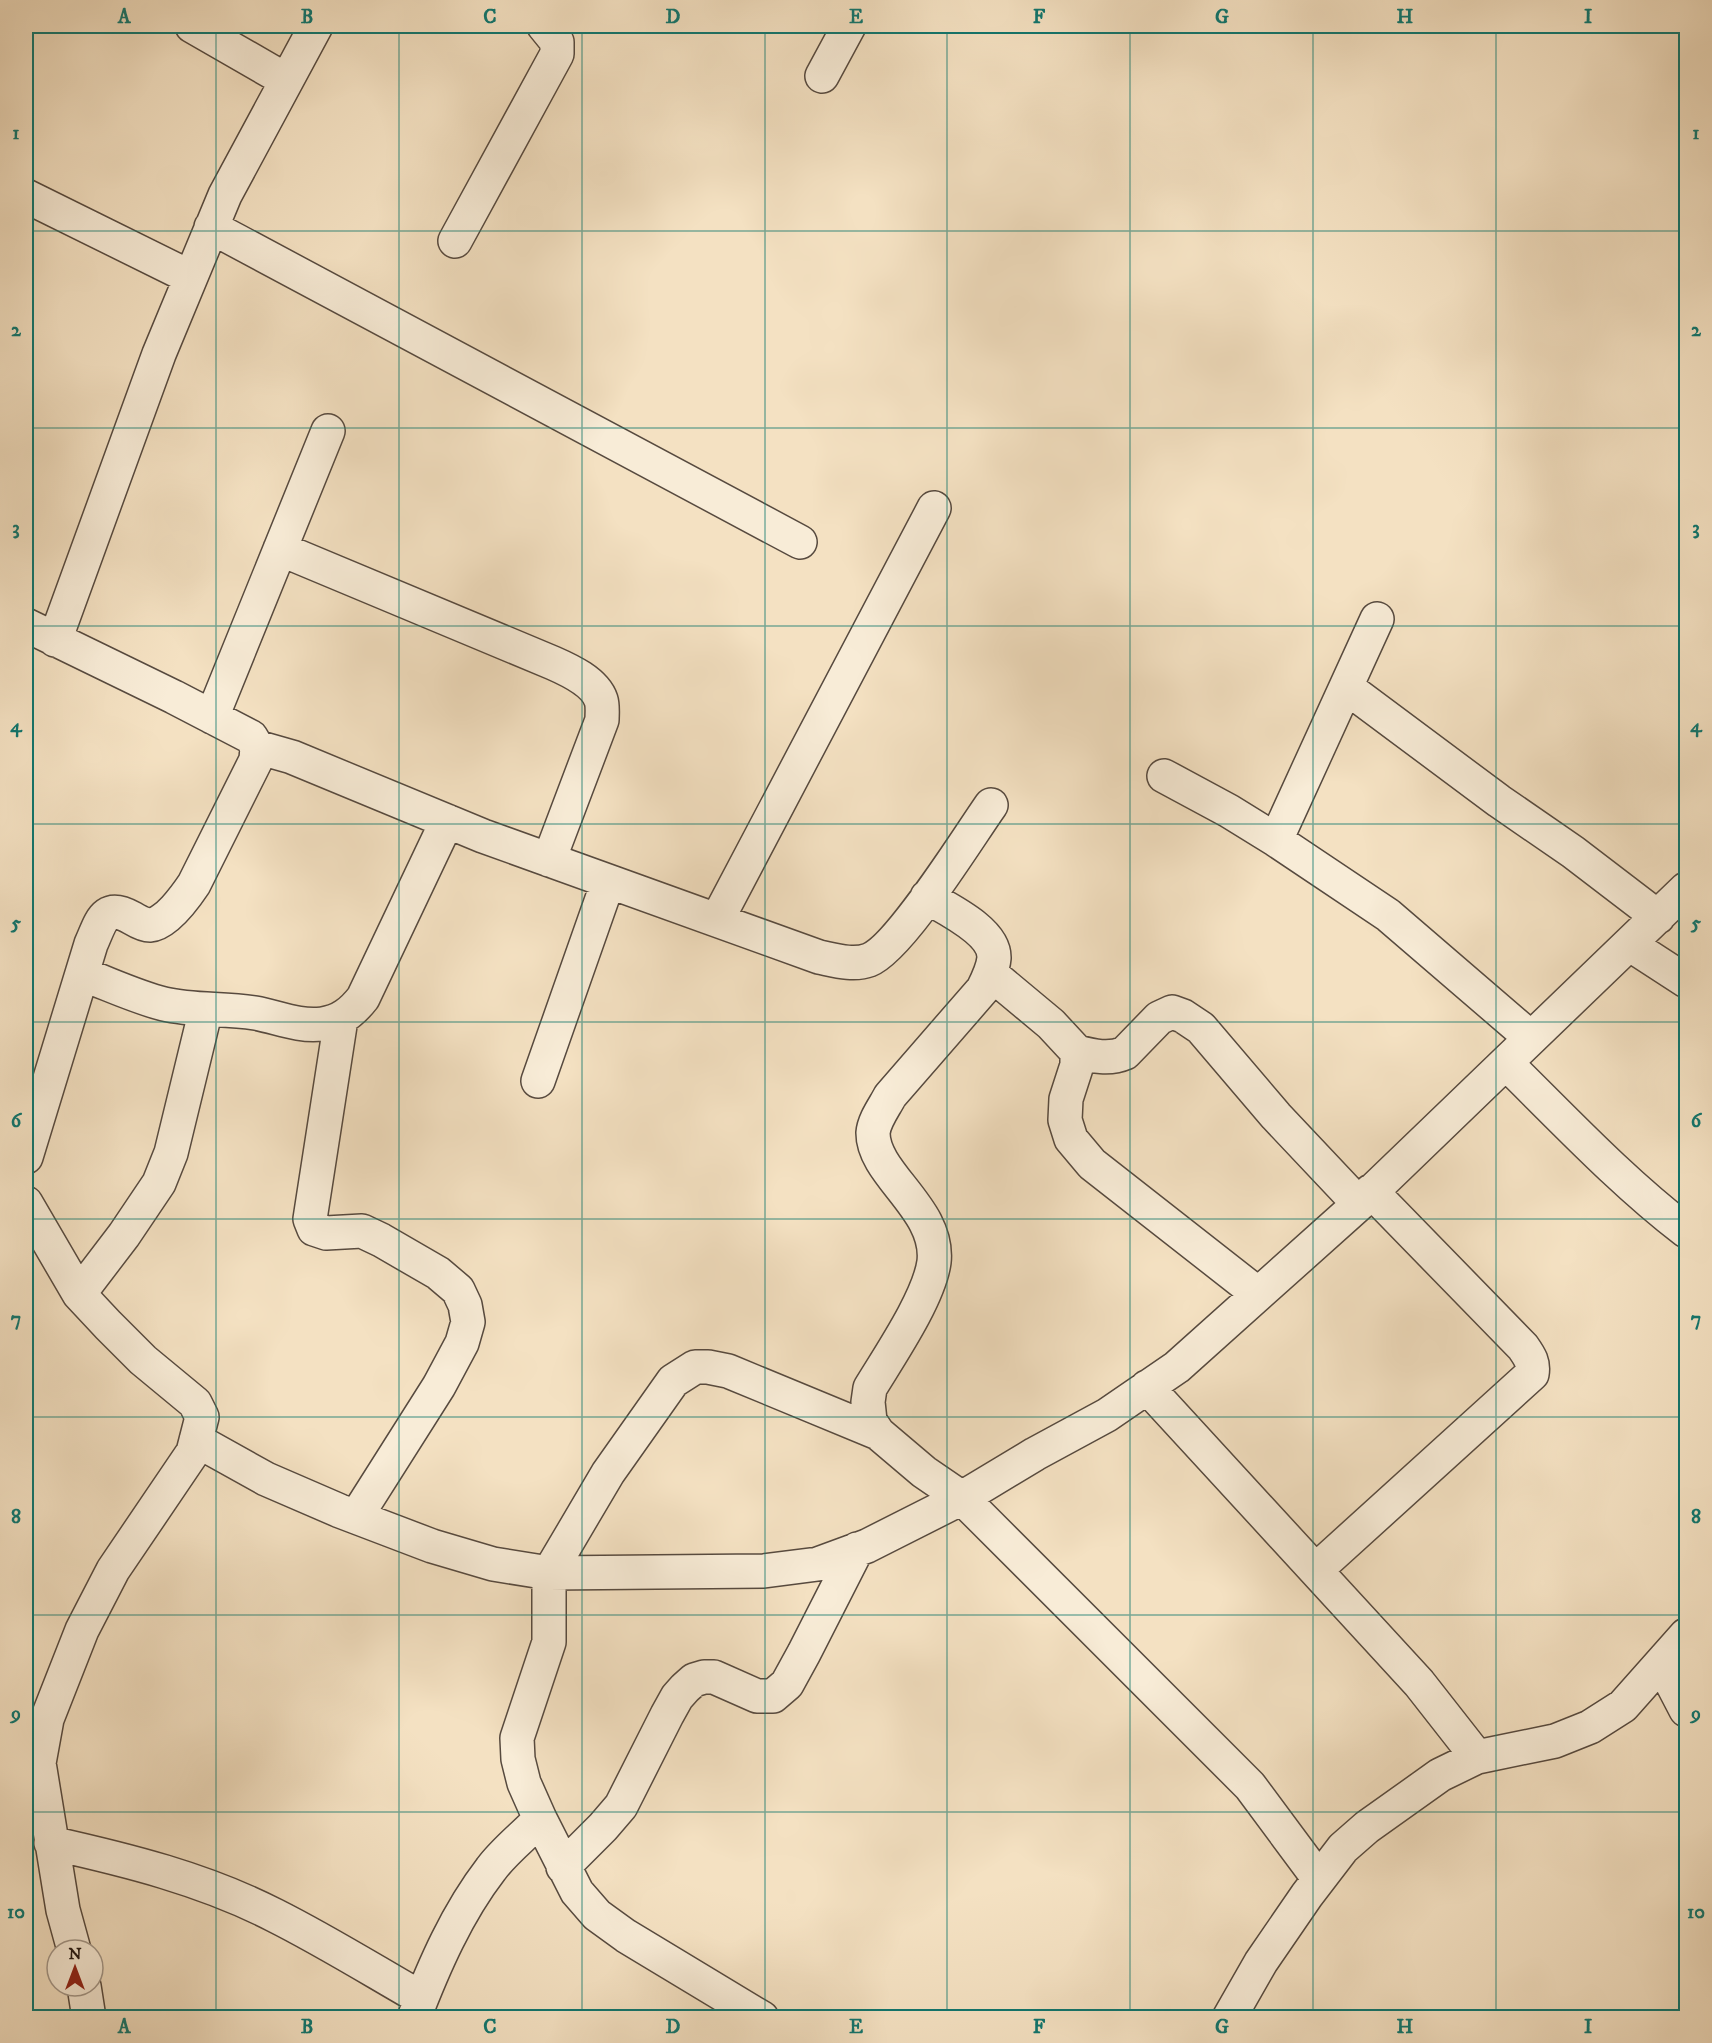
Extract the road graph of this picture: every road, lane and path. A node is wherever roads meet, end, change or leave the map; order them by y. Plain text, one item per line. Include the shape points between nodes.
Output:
1 (192, 26) edge
2 (316, 26) edge
3 (544, 26) edge
4 (849, 26) edge
5 (822, 76) dead end
6 (286, 80) junction
7 (26, 196) edge
8 (212, 227) junction
9 (455, 241) dead end
10 (190, 277) junction
11 (328, 431) dead end
12 (934, 508) dead end
13 (800, 542) dead end
14 (280, 549) junction
15 (1377, 619) dead end
16 (26, 625) edge
17 (55, 640) junction
18 (1346, 687) junction
19 (212, 717) junction
20 (257, 747) junction
21 (1164, 776) dead end
22 (990, 805) dead end
23 (447, 821) junction
24 (1276, 840) junction
25 (549, 860) junction
26 (608, 882) junction
27 (1686, 889) edge
28 (927, 897) junction
29 (1658, 916) junction
30 (717, 920) junction
31 (1629, 945) junction
32 (82, 974) junction
33 (991, 974) junction
34 (1686, 981) edge
35 (206, 1009) junction
36 (341, 1019) junction
37 (1531, 1038) junction
38 (1077, 1052) junction
39 (1506, 1063) junction
40 (538, 1081) dead end
41 (26, 1157) edge
42 (1365, 1197) junction
43 (26, 1203) edge
44 (1686, 1231) edge
45 (79, 1294) junction
46 (1258, 1294) junction
47 (1147, 1387) junction
48 (878, 1433) junction
49 (196, 1440) junction
50 (962, 1498) junction
51 (357, 1517) junction
52 (857, 1549) junction
53 (1316, 1570) junction
54 (549, 1573) junction
55 (1686, 1635) edge
56 (1662, 1664) junction
57 (1686, 1710) edge
58 (1477, 1757) junction
59 (540, 1820) junction
60 (51, 1843) junction
61 (563, 1867) junction
62 (1319, 1879) junction
63 (71, 1938) edge
64 (86, 1998) edge
65 (418, 2008) edge
66 (89, 2018) edge
67 (762, 2018) edge
68 (1229, 2018) edge

1 - 6 street
2 - 6 street
3 - 9 street via 556,42 556,54
4 - 5 street
6 - 8 street
7 - 10 street
8 - 10 street
8 - 13 street
10 - 17 street
11 - 14 street
12 - 30 street
14 - 19 street
14 - 25 street via 578,674 591,687 601,699 602,720
15 - 18 street
16 - 17 street
17 - 19 street
18 - 24 street
18 - 29 street
19 - 20 street via 251,737
20 - 23 street via 292,757
20 - 32 street via 256,760 182,902 150,925 118,911 109,913 91,945
21 - 24 street
22 - 28 street
23 - 25 street
23 - 36 street via 363,998
24 - 37 street via 1388,915
25 - 26 street
26 - 30 street
26 - 40 street
27 - 29 street
28 - 30 street via 889,946 869,960 851,962 819,957
28 - 33 street via 990,941 994,956
29 - 31 street
31 - 34 street
31 - 37 street
32 - 35 street via 164,1004
32 - 41 street
33 - 38 street
33 - 48 street via 963,1014 891,1096 873,1132 878,1155 921,1214 934,1242 927,1290 870,1388 870,1421
35 - 36 street via 232,1009 301,1024
35 - 45 street via 171,1153 159,1183
36 - 51 street via 310,1220 314,1229 326,1233 362,1232 438,1273 458,1290 468,1322 462,1343 439,1386
37 - 39 street
38 - 42 street via 1118,1056 1160,1017 1172,1012 1183,1016 1201,1028 1276,1116
38 - 46 street via 1077,1065 1065,1099 1065,1120 1071,1139 1092,1164
39 - 42 street
39 - 44 street via 1628,1182
42 - 46 street
42 - 53 street via 1523,1347 1531,1359 1532,1374
43 - 45 street
45 - 49 street via 143,1360 195,1403 202,1417
46 - 47 street via 1177,1367
47 - 50 street via 1107,1415
47 - 53 street
48 - 50 street
48 - 54 street via 728,1371 695,1367 673,1381 656,1404 608,1473
49 - 51 street via 266,1479
49 - 60 street via 181,1472 112,1570 60,1681 47,1719 39,1763
50 - 52 street
50 - 62 street via 1250,1786
51 - 54 street via 493,1564
52 - 54 street via 818,1564 764,1571
52 - 61 street via 787,1684 773,1696 757,1696 714,1677 694,1680 677,1697 621,1806
53 - 58 street via 1419,1683
54 - 59 street via 549,1642 516,1738 524,1783
55 - 56 street
56 - 57 street
56 - 58 street via 1623,1706 1590,1727 1555,1741
58 - 62 street via 1440,1775 1367,1827 1343,1848
59 - 61 street
59 - 65 street via 492,1868 475,1892 454,1926
60 - 63 street
60 - 65 street via 169,1873 273,1914
61 - 67 street via 577,1892 597,1915
62 - 68 street via 1261,1962
64 - 66 street

